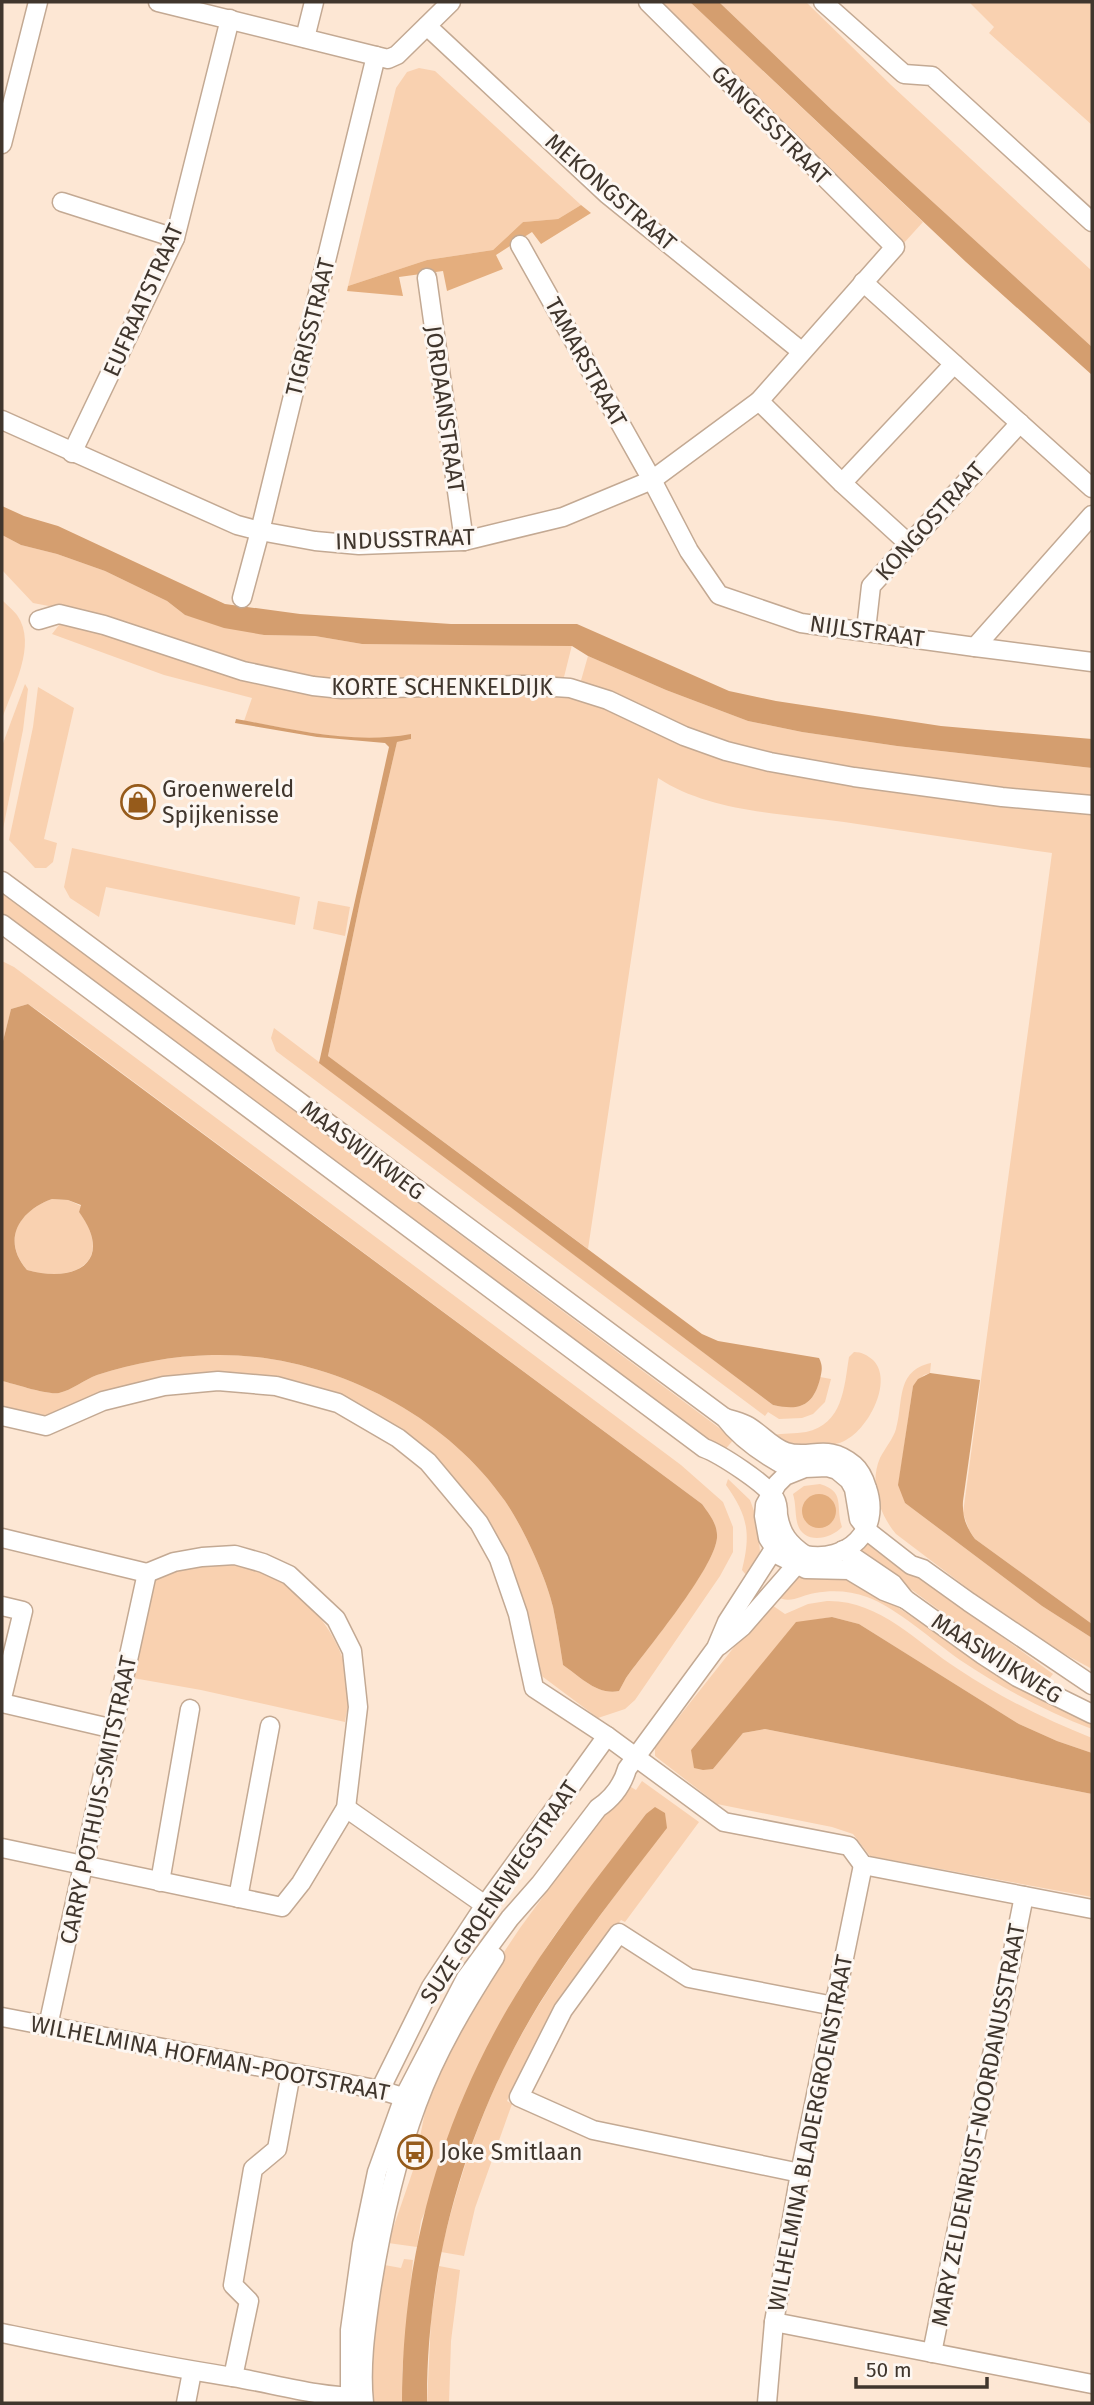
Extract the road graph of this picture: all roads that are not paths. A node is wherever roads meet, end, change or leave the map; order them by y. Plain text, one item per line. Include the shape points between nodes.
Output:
1 (38, 2) edge
2 (158, 2) edge
3 (314, 2) edge
4 (451, 2) edge
5 (648, 2) edge
6 (823, 2) edge
7 (230, 19) junction
8 (427, 26) junction
9 (305, 38) junction
10 (376, 56) junction
11 (2, 144) edge
12 (62, 202) dead end
13 (1092, 222) edge
14 (175, 238) junction
15 (520, 245) dead end
16 (895, 247) joint
17 (427, 278) dead end
18 (863, 282) junction
19 (801, 351) junction
20 (954, 364) junction
21 (759, 401) junction
22 (2, 420) edge
23 (1020, 423) junction
24 (72, 453) junction
25 (652, 480) junction
26 (842, 483) junction
27 (1092, 488) edge
28 (1092, 515) edge
29 (260, 531) junction
30 (464, 541) junction
31 (909, 544) junction
32 (242, 598) dead end
33 (38, 620) dead end
34 (866, 630) junction
35 (975, 647) junction
36 (1092, 662) edge
37 (1092, 805) edge
38 (2, 881) edge
39 (2, 924) edge
40 (2, 1416) edge
41 (796, 1462) junction
42 (767, 1498) junction
43 (869, 1522) junction
44 (2, 1538) edge
45 (774, 1549) junction
46 (843, 1550) junction
47 (800, 1560) junction
48 (147, 1573) junction
49 (905, 1599) junction
50 (2, 1606) edge
51 (716, 1648) junction
52 (1092, 1685) edge
53 (2, 1700) edge
54 (190, 1709) dead end
55 (1092, 1714) edge
56 (270, 1726) dead end
57 (114, 1729) junction
58 (607, 1736) junction
59 (631, 1764) junction
60 (346, 1808) junction
61 (2, 1849) edge
62 (863, 1865) junction
63 (84, 1867) junction
64 (160, 1882) junction
65 (1024, 1896) junction
66 (238, 1898) junction
67 (485, 1905) junction
68 (1092, 1909) edge
69 (834, 2006) junction
70 (2, 2017) edge
71 (48, 2026) junction
72 (291, 2073) junction
73 (380, 2090) junction
74 (411, 2099) junction
75 (800, 2173) junction
76 (774, 2322) junction
77 (2, 2333) edge
78 (932, 2353) junction
79 (192, 2372) junction
80 (233, 2377) junction
81 (1092, 2384) edge
82 (321, 2399) edge
83 (356, 2400) edge
84 (186, 2403) edge
85 (768, 2403) edge

1 - 11 street
2 - 7 street
3 - 9 street
4 - 8 street
5 - 16 street, GANGESSTRAAT
6 - 13 street via 904,74 932,76
7 - 9 street
7 - 14 street, EUFRAATSTRAAT
8 - 10 street via 397,55 388,59
8 - 19 street, MEKONGSTRAAT via 607,194
9 - 10 street
10 - 29 street, TIGRISSTRAAT
12 - 14 street
14 - 24 street, EUFRAATSTRAAT
15 - 25 street, TAMARSTRAAT
16 - 18 street, INDUSSTRAAT
17 - 30 street, JORDAANSTRAAT
18 - 19 street, INDUSSTRAAT
18 - 20 street
19 - 21 street, INDUSSTRAAT
20 - 23 street
20 - 26 street
21 - 25 street, INDUSSTRAAT
21 - 26 street
22 - 24 street, INDUSSTRAAT
23 - 27 street
23 - 31 street, KONGOSTRAAT
24 - 29 street, INDUSSTRAAT
25 - 30 street, INDUSSTRAAT via 562,517
25 - 34 street, NIJLSTRAAT via 689,551 719,595 801,623
26 - 31 street
28 - 35 street
29 - 30 street, INDUSSTRAAT via 359,545
29 - 32 street, TIGRISSTRAAT
31 - 34 street, KONGOSTRAAT via 871,586
33 - 37 street, KORTE SCHENKELDIJK via 59,614 243,671 313,686 570,688 608,700 684,736 770,762 1002,797
34 - 35 street, NIJLSTRAAT
35 - 36 street, NIJLSTRAAT
38 - 41 street, MAASWIJKWEG via 725,1418 745,1425
39 - 42 street, MAASWIJKWEG via 704,1448 722,1454
40 - 58 street via 46,1426 103,1401 164,1386 218,1381 276,1386 338,1403 398,1438 455,1492 499,1559 519,1614 534,1688
41 - 42 street
41 - 43 street via 826,1452 834,1462 862,1473 870,1495
42 - 45 street via 765,1527
42 - 47 street via 777,1504 782,1532
43 - 46 street via 861,1537
43 - 52 street, MAASWIJKWEG via 916,1555 923,1569
44 - 48 street
45 - 47 street via 780,1556
45 - 51 street via 727,1622
46 - 47 street
46 - 49 street, MAASWIJKWEG via 893,1584
47 - 49 street, MAASWIJKWEG via 806,1569 849,1570
47 - 51 street via 742,1627
48 - 57 street, CARRY POTHUIS-SMITSTRAAT
48 - 60 street via 174,1562 235,1555 289,1576 336,1619 352,1651 358,1707
49 - 55 street, MAASWIJKWEG via 1017,1677
50 - 53 street via 23,1611
51 - 59 street
53 - 57 street
54 - 64 street
56 - 66 street
57 - 63 street, CARRY POTHUIS-SMITSTRAAT
58 - 59 street
58 - 67 street, SUZE GROENEWEGSTRAAT
59 - 62 street via 724,1822 849,1846
59 - 74 street via 616,1775 600,1796 598,1808 466,1978
60 - 66 street via 282,1907
60 - 67 street
61 - 63 street
62 - 65 street
62 - 69 street, WILHELMINA BLADERGROENSTRAAT
63 - 64 street
63 - 71 street, CARRY POTHUIS-SMITSTRAAT
64 - 66 street
65 - 68 street
65 - 78 street, MARY ZELDENRUST-NOORDANUSSTRAAT
67 - 73 street, SUZE GROENEWEGSTRAAT via 431,1987
69 - 75 street, WILHELMINA BLADERGROENSTRAAT
69 - 75 street via 689,1978 619,1933 563,2010 519,2097 593,2130
70 - 71 street, WILHELMINA HOFMAN-POOTSTRAAT
71 - 72 street, WILHELMINA HOFMAN-POOTSTRAAT
72 - 73 street, WILHELMINA HOFMAN-POOTSTRAAT
72 - 80 street via 277,2149 253,2169 233,2285 249,2301
73 - 74 street, WILHELMINA HOFMAN-POOTSTRAAT
74 - 83 street via 377,2172 362,2244 350,2330
75 - 76 street, WILHELMINA BLADERGROENSTRAAT
76 - 78 street
76 - 85 street, WILHELMINA BLADERGROENSTRAAT
77 - 79 street
78 - 81 street
79 - 80 street
79 - 84 street
80 - 82 street
82 - 83 street

